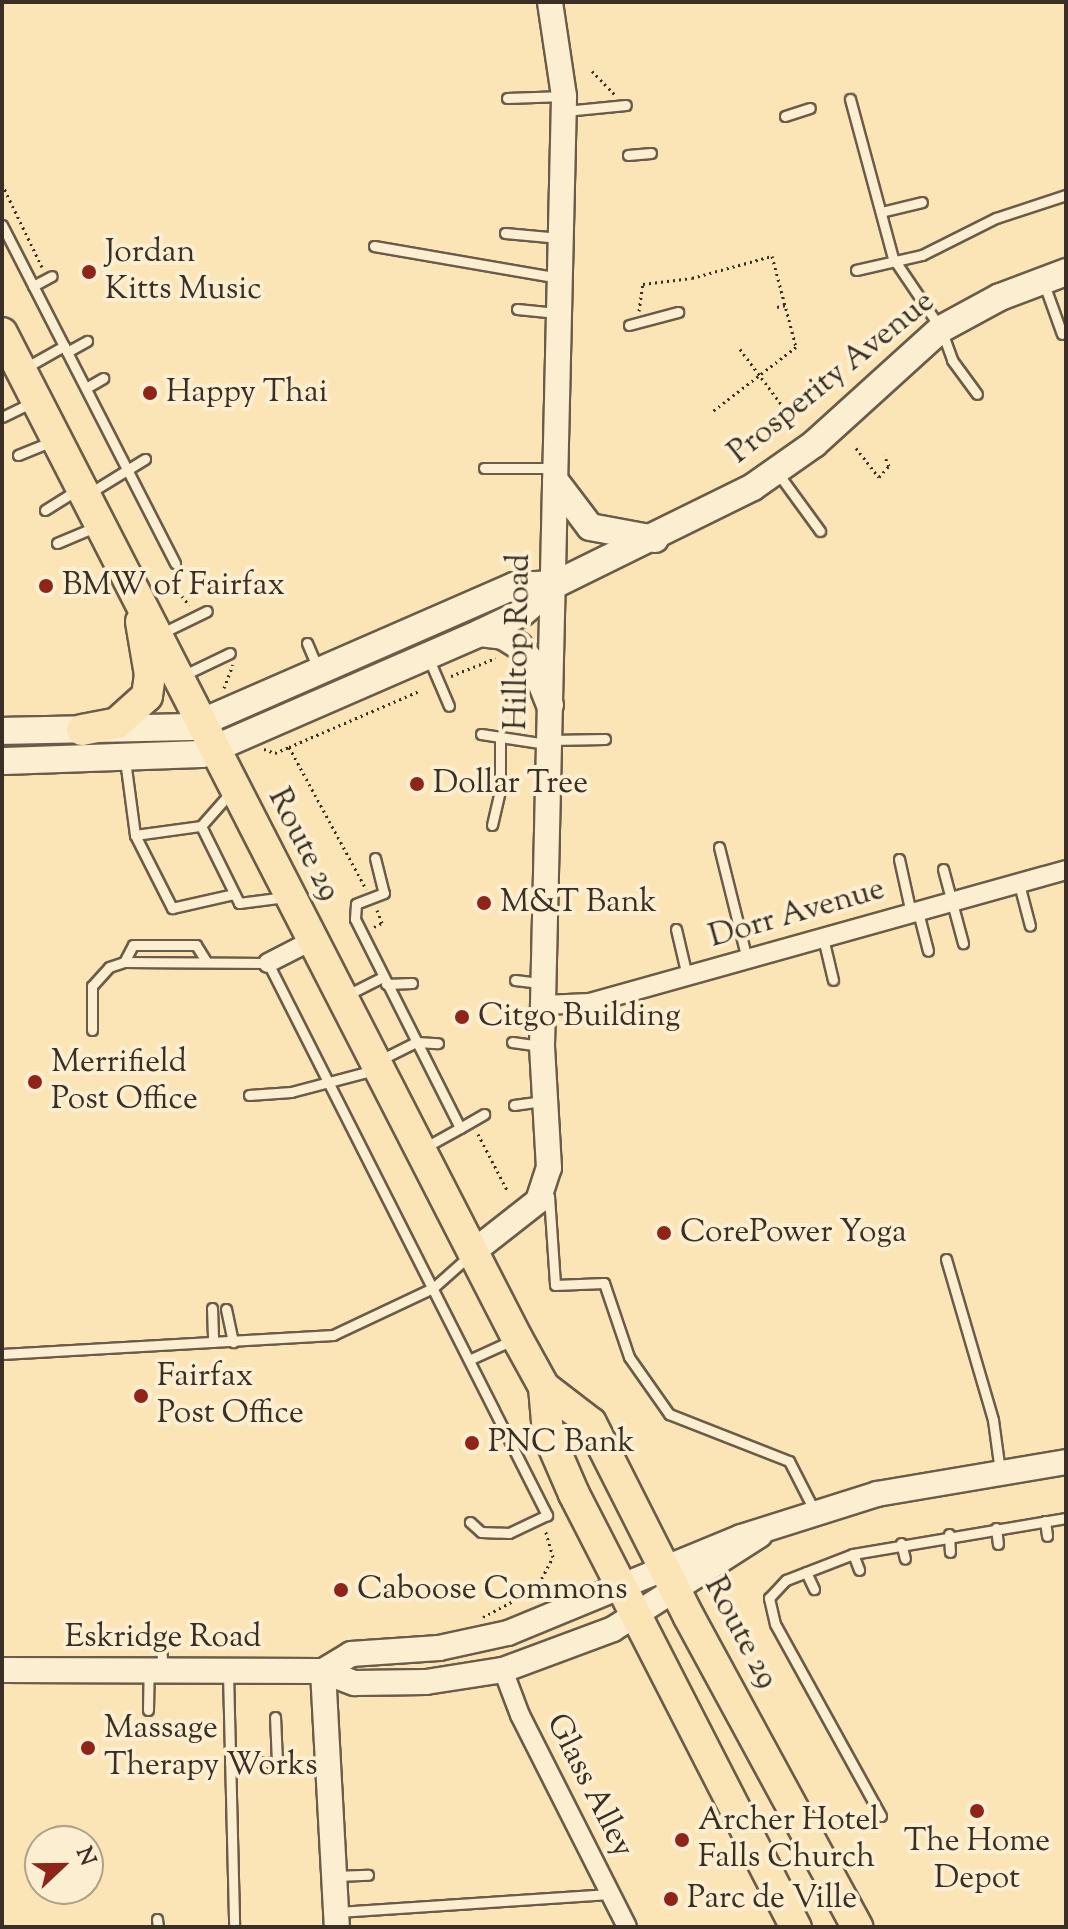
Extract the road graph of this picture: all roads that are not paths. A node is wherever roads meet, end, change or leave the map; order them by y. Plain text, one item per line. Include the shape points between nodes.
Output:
1 (550, 2) edge
2 (507, 98) dead end
3 (850, 99) dead end
4 (563, 103) junction
5 (626, 105) road end
6 (810, 108) dead end
7 (785, 116) dead end
8 (651, 153) dead end
9 (628, 155) dead end
10 (1066, 195) edge
11 (922, 202) dead end
12 (881, 212) junction
13 (2, 225) edge
14 (505, 233) dead end
15 (560, 238) junction
16 (374, 246) dead end
17 (893, 258) junction
18 (856, 270) dead end
19 (1054, 276) edge
20 (48, 278) road end
21 (559, 278) junction
22 (33, 286) junction
23 (517, 309) dead end
24 (678, 312) dead end
25 (559, 313) junction
26 (634, 323) road end
27 (941, 329) junction
28 (2, 333) edge
29 (1062, 334) dead end
30 (87, 341) dead end
31 (65, 349) junction
32 (21, 371) junction
33 (103, 378) dead end
34 (86, 388) junction
35 (977, 394) dead end
36 (36, 401) junction
37 (2, 417) edge
38 (56, 440) junction
39 (18, 455) dead end
40 (145, 459) dead end
41 (484, 468) dead end
42 (126, 470) junction
43 (777, 472) junction
44 (556, 475) junction
45 (83, 492) junction
46 (45, 510) dead end
47 (100, 525) junction
48 (820, 531) dead end
49 (655, 539) junction
50 (57, 543) dead end
51 (174, 563) road end
52 (556, 584) junction
53 (134, 589) junction
54 (203, 613) road end
55 (480, 633) junction
56 (159, 635) junction
57 (307, 643) dead end
58 (427, 656) junction
59 (232, 658) road end
60 (319, 673) junction
61 (180, 677) junction
62 (550, 705) junction
63 (449, 706) dead end
64 (203, 723) junction
65 (82, 730) junction
66 (2, 731) edge
67 (481, 734) dead end
68 (500, 736) junction
69 (605, 739) dead end
70 (549, 742) junction
71 (216, 750) junction
72 (125, 760) junction
73 (2, 761) edge
74 (234, 789) junction
75 (492, 825) dead end
76 (201, 826) junction
77 (135, 835) junction
78 (719, 847) dead end
79 (375, 858) dead end
80 (899, 859) dead end
81 (943, 869) dead end
82 (1066, 870) edge
83 (1019, 884) junction
84 (234, 894) junction
85 (289, 897) junction
86 (952, 902) junction
87 (914, 912) junction
88 (1030, 926) dead end
89 (676, 929) dead end
90 (823, 938) junction
91 (311, 941) junction
92 (963, 943) dead end
93 (928, 951) dead end
94 (747, 959) junction
95 (206, 961) junction
96 (124, 962) junction
97 (268, 963) junction
98 (687, 976) junction
99 (385, 980) junction
100 (515, 980) dead end
101 (833, 980) dead end
102 (412, 983) dead end
103 (543, 994) junction
104 (340, 999) junction
105 (92, 1030) dead end
106 (416, 1042) junction
107 (512, 1042) dead end
108 (438, 1043) dead end
109 (542, 1046) junction
110 (375, 1066) junction
111 (329, 1084) junction
112 (249, 1095) dead end
113 (545, 1101) junction
114 (514, 1105) dead end
115 (484, 1114) dead end
116 (460, 1128) junction
117 (420, 1150) junction
118 (549, 1168) junction
119 (473, 1252) junction
120 (946, 1259) dead end
121 (433, 1288) junction
122 (212, 1308) dead end
123 (226, 1309) dead end
124 (517, 1338) junction
125 (213, 1342) junction
126 (233, 1342) junction
127 (2, 1354) edge
128 (471, 1359) junction
129 (544, 1387) junction
130 (1066, 1462) edge
131 (1000, 1475) junction
132 (816, 1514) junction
133 (1066, 1518) edge
134 (1045, 1521) junction
135 (470, 1522) dead end
136 (996, 1528) junction
137 (949, 1534) junction
138 (760, 1535) junction
139 (1047, 1536) dead end
140 (901, 1543) junction
141 (998, 1544) dead end
142 (950, 1552) dead end
143 (853, 1554) junction
144 (905, 1559) dead end
145 (859, 1570) dead end
146 (806, 1572) junction
147 (671, 1580) junction
148 (621, 1587) junction
149 (814, 1589) dead end
150 (634, 1616) junction
151 (160, 1636) dead end
152 (156, 1668) junction
153 (2, 1670) edge
154 (229, 1670) junction
155 (503, 1670) junction
156 (323, 1671) junction
157 (148, 1710) dead end
158 (275, 1717) dead end
159 (230, 1762) junction
160 (881, 1816) dead end
161 (368, 1875) dead end
162 (335, 1876) junction
163 (609, 1894) junction
164 (337, 1920) edge
165 (234, 1923) dead end
166 (627, 1927) edge
167 (796, 1927) edge
168 (857, 1927) edge

1 - 4 street, Hilltop Road
2 - 4 lane
3 - 12 lane
4 - 5 lane
4 - 15 street, Hilltop Road
6 - 7 lane
8 - 9 lane
10 - 17 lane via 996,218 922,255
11 - 12 lane
12 - 17 lane
13 - 22 lane
14 - 15 lane
15 - 21 street, Hilltop Road
16 - 21 lane
17 - 18 lane
17 - 27 lane
19 - 27 main road, Prosperity Avenue
19 - 29 lane
20 - 22 lane
21 - 25 street, Hilltop Road
22 - 31 lane
23 - 25 lane
24 - 26 lane
25 - 44 street, Hilltop Road
27 - 35 lane via 952,360
27 - 43 main road, Prosperity Avenue
28 - 32 main road, Route 29
30 - 31 lane
31 - 32 lane
31 - 34 lane
32 - 36 main road, Route 29
33 - 34 lane
34 - 42 lane
36 - 37 lane
36 - 38 main road, Route 29
38 - 39 lane
38 - 45 main road, Route 29
40 - 42 lane
41 - 44 lane
42 - 45 lane
42 - 51 lane
43 - 48 lane
43 - 49 main road, Prosperity Avenue
44 - 49 main road via 590,527
44 - 52 street, Hilltop Road
45 - 46 lane
45 - 47 main road, Route 29
47 - 50 lane
47 - 53 main road, Route 29
49 - 52 main road, Prosperity Avenue
52 - 55 main road, Prosperity Avenue via 522,613
52 - 60 main road, Prosperity Avenue via 514,586
52 - 62 street, Hilltop Road
53 - 56 main road, Route 29
53 - 65 main road via 149,661 147,696 117,723
54 - 56 lane
55 - 58 main road, Prosperity Avenue
55 - 62 main road via 503,636 519,646 534,665
56 - 61 main road, Route 29
57 - 60 lane
58 - 63 lane
58 - 71 main road, Prosperity Avenue
59 - 61 lane
60 - 64 main road, Prosperity Avenue
61 - 64 main road, Route 29
62 - 70 street, Hilltop Road
64 - 65 main road, Prosperity Avenue via 173,730
64 - 71 main road, Route 29
65 - 66 main road, Prosperity Avenue
67 - 68 lane
68 - 70 lane
68 - 75 lane via 500,789
69 - 70 lane
70 - 103 street, Hilltop Road
71 - 72 main road, Prosperity Avenue
71 - 74 main road, Route 29
72 - 73 main road, Prosperity Avenue
72 - 77 lane
74 - 76 lane
74 - 85 main road, Route 29
76 - 77 lane
76 - 84 lane
77 - 84 lane via 172,908
78 - 94 lane
79 - 99 lane via 384,893 370,897 354,912
80 - 87 lane
81 - 86 lane
82 - 83 street, Dorr Avenue
83 - 86 street, Dorr Avenue
83 - 88 lane
84 - 85 lane via 239,903
85 - 91 main road, Route 29
86 - 87 street, Dorr Avenue
86 - 92 lane
87 - 90 street, Dorr Avenue
87 - 93 lane
89 - 98 lane
90 - 94 street, Dorr Avenue
90 - 101 lane
91 - 97 street
91 - 104 main road, Route 29
94 - 98 street, Dorr Avenue
95 - 96 lane
95 - 96 lane via 196,945 149,945 129,947
95 - 97 lane
96 - 105 lane via 100,974 92,986
97 - 111 lane
98 - 103 street, Dorr Avenue via 590,1003
99 - 102 lane
99 - 104 lane
99 - 106 lane
100 - 103 lane
103 - 109 street, Hilltop Road
104 - 110 main road, Route 29
106 - 108 lane
106 - 110 lane
106 - 116 lane
107 - 109 lane
109 - 113 street, Hilltop Road
110 - 111 lane
110 - 117 main road, Route 29
111 - 112 lane
111 - 121 lane
113 - 114 lane
113 - 118 street, Hilltop Road
115 - 116 lane
116 - 117 lane
117 - 119 main road, Route 29
118 - 119 street, Hilltop Road via 538,1201
118 - 132 lane via 555,1285 604,1283 629,1357 669,1414 789,1461
119 - 121 lane
119 - 124 main road, Route 29
120 - 131 lane via 993,1420
121 - 126 lane via 333,1335
121 - 128 lane
122 - 125 lane
123 - 126 lane
124 - 128 lane
124 - 129 main road, Route 29
125 - 126 lane
125 - 127 lane
128 - 135 lane via 544,1517 509,1533 481,1532
129 - 147 main road, Route 29 via 591,1423
129 - 148 main road, Route 29 via 548,1434
130 - 131 street
131 - 132 street via 892,1491
132 - 138 street
133 - 134 lane
134 - 136 lane
134 - 139 lane
136 - 137 lane
136 - 141 lane
137 - 140 lane
137 - 142 lane
138 - 147 street
138 - 147 street, Eskridge Road via 698,1555
140 - 143 lane
140 - 144 lane
143 - 145 lane
143 - 146 lane
146 - 149 lane
146 - 160 lane via 786,1580 769,1598 769,1610
147 - 148 street, Eskridge Road
147 - 150 street, Eskridge Road
147 - 168 main road, Route 29
148 - 150 main road, Route 29
148 - 156 street, Eskridge Road via 508,1633 439,1648 351,1654
150 - 155 street, Eskridge Road via 577,1645
150 - 167 main road, Route 29
151 - 152 lane
152 - 153 street, Eskridge Road
152 - 154 street, Eskridge Road
152 - 157 lane
154 - 156 street, Eskridge Road
154 - 159 lane
155 - 156 street, Eskridge Road via 426,1682 355,1683
155 - 163 street, Glass Alley via 567,1826
156 - 162 street
158 - 159 lane via 277,1762
159 - 165 lane
161 - 162 lane
162 - 164 street
163 - 164 lane
163 - 166 street, Glass Alley

